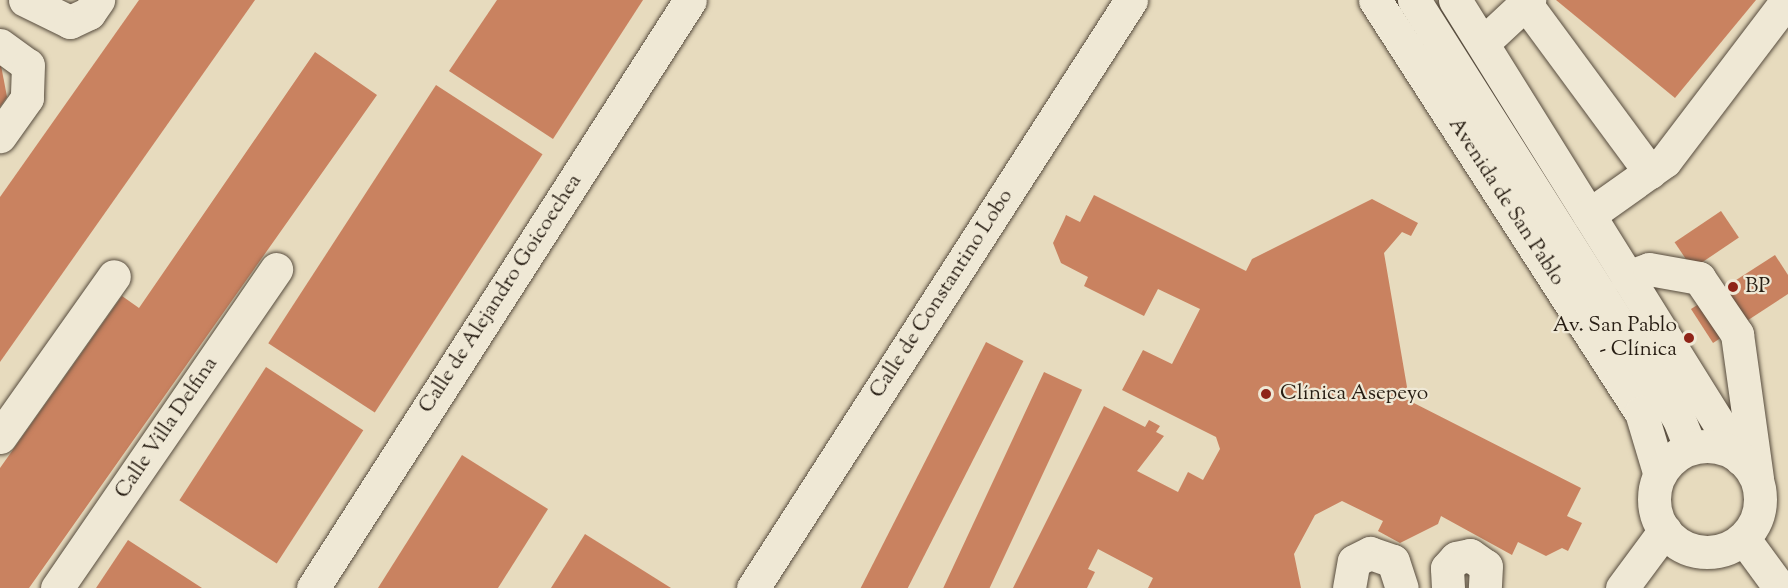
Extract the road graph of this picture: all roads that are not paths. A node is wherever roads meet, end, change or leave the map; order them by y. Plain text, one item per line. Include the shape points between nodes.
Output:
1 (25, 0) edge
2 (98, 0) edge
3 (690, 0) edge
4 (1131, 0) edge
5 (1375, 0) edge
6 (1414, 0) edge
7 (1455, 0) edge
8 (1786, 0) edge
9 (1528, 2) edge
10 (1484, 42) junction
11 (0, 45) edge
12 (0, 136) edge
13 (1650, 172) junction
14 (1589, 215) junction
15 (276, 269) dead end
16 (114, 276) dead end
17 (1627, 278) junction
18 (0, 437) edge
19 (1690, 447) junction
20 (1741, 459) junction
21 (1659, 472) junction
22 (1759, 492) junction
23 (1665, 530) junction
24 (1744, 539) junction
25 (57, 588) edge
26 (313, 588) edge
27 (753, 588) edge
28 (1350, 588) edge
29 (1402, 588) edge
30 (1448, 588) edge
31 (1485, 588) edge
32 (1622, 588) edge
33 (1780, 588) edge

1 - 2 street via 70,22 89,13
3 - 26 street, Calle de Alejandro Goicoechea
4 - 27 street, Calle de Constantino Lobo
5 - 21 street, Avenida de San Pablo via 1641,412
6 - 19 street, Avenida de San Pablo via 1678,417
7 - 10 street
8 - 13 street via 1665,161
9 - 10 street
9 - 13 street
10 - 14 street
11 - 12 street via 28,65 27,98
13 - 14 street
14 - 17 street
15 - 25 street, Calle Villa Delfina
16 - 18 street
17 - 20 street
17 - 22 street via 1649,269 1699,278 1737,334
19 - 20 street via 1718,444
19 - 21 street
20 - 22 street
21 - 23 street via 1654,492
22 - 24 street via 1755,525
23 - 24 street via 1696,552 1714,553
23 - 32 street
24 - 33 street
28 - 29 street via 1354,561 1370,553 1393,561
30 - 31 street via 1445,576 1451,562 1470,555 1486,566

